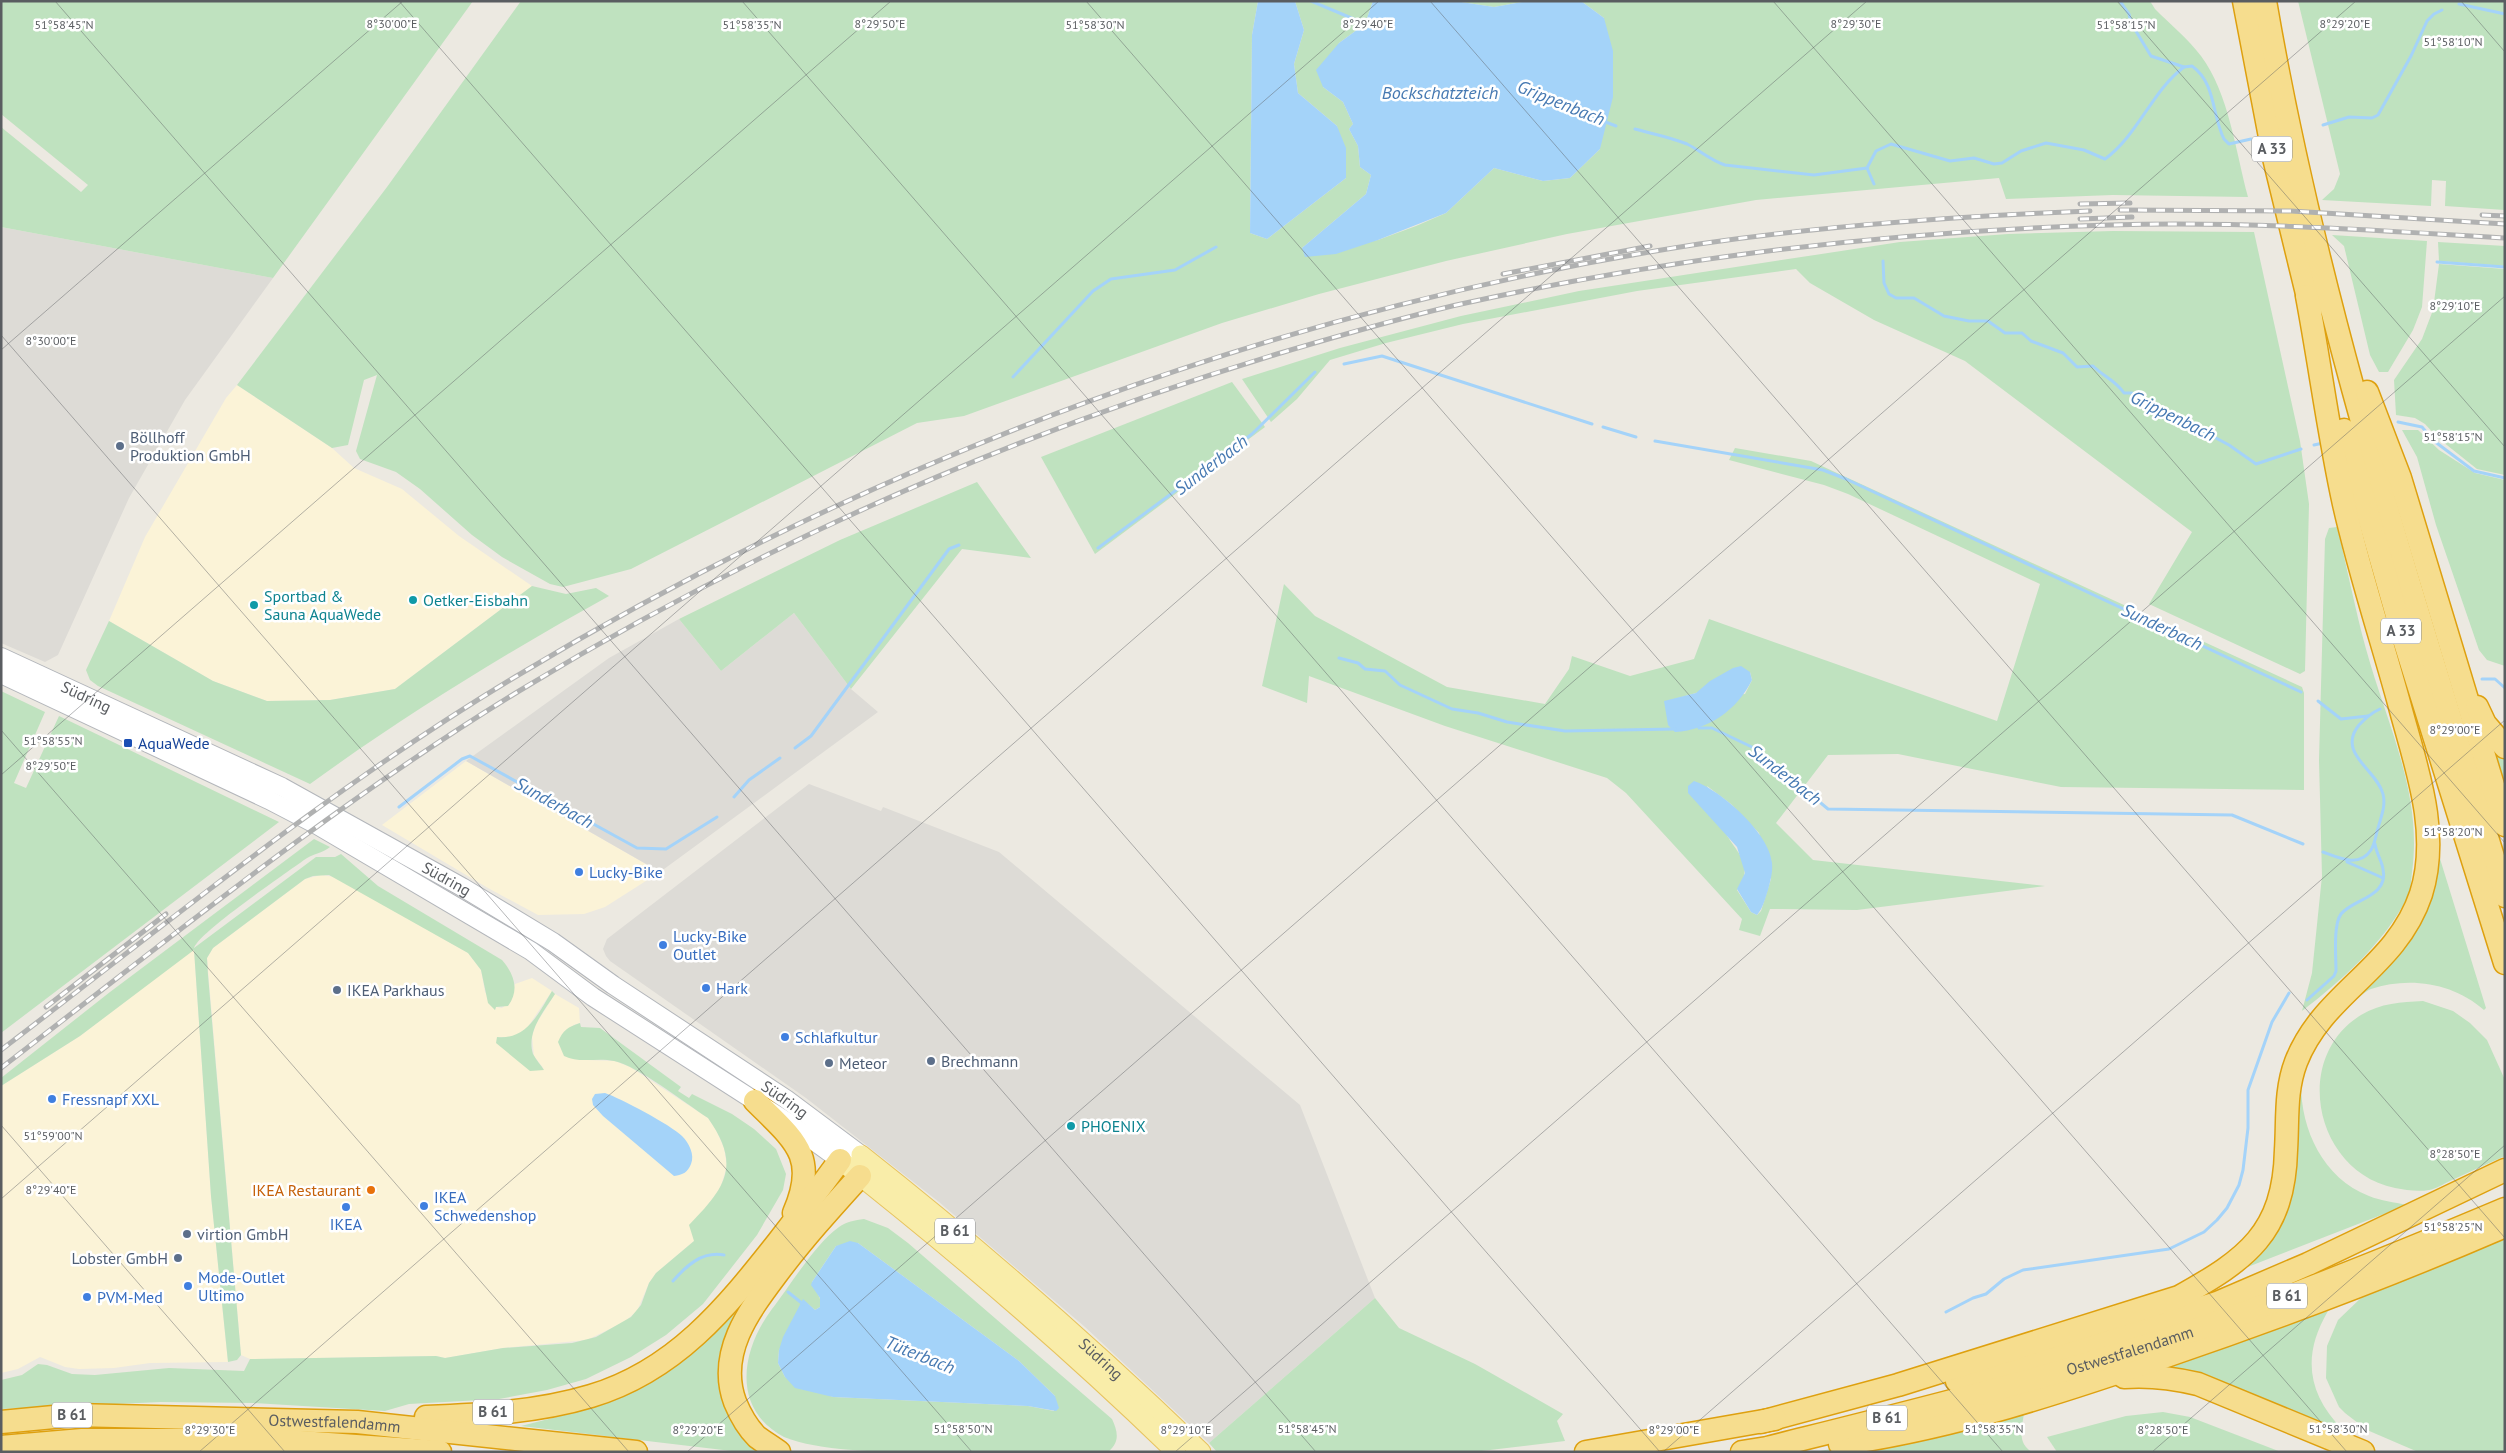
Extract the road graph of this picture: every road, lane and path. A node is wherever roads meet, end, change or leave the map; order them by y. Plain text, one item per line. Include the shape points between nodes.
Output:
1 (2244, 1) edge
2 (2265, 1) edge
3 (2318, 296) junction
4 (1, 657) edge
5 (2457, 663) junction
6 (1, 674) edge
7 (2505, 747) edge
8 (2505, 825) edge
9 (2505, 896) edge
10 (2505, 963) edge
11 (755, 1102) junction
12 (854, 1164) junction
13 (2504, 1170) edge
14 (2505, 1209) edge
15 (2505, 1226) edge
16 (786, 1232) junction
17 (2035, 1370) junction
18 (2005, 1379) junction
19 (2094, 1381) junction
20 (1, 1422) edge
21 (357, 1422) junction
22 (1, 1447) edge
23 (1589, 1451) edge
24 (440, 1452) edge
25 (636, 1452) edge
26 (779, 1452) edge
27 (1176, 1452) edge
28 (1201, 1452) edge
29 (1742, 1452) edge
30 (2363, 1452) edge

1 - 3 highway, A 33 via 2274,158
2 - 3 highway, A 33
3 - 5 highway via 2400,478
3 - 9 highway, A 33 via 2378,478
3 - 10 highway, A 33 via 2402,633
3 - 17 highway via 2345,505 2428,821 2428,854 2420,896 2391,948 2319,1020 2302,1049 2287,1099 2282,1192 2268,1225 2242,1258 2180,1297
4 - 12 main road, Südring via 282,787 462,887 553,942 786,1100
5 - 7 highway via 2485,724
5 - 8 highway
6 - 11 main road, Südring via 317,825 531,951 593,997
11 - 12 main road, Südring
11 - 16 highway via 794,1142 806,1173 804,1189
12 - 16 highway, B 61 via 812,1200
12 - 26 highway via 814,1227 755,1302 732,1350 729,1377 738,1410 758,1436
12 - 27 main road, Südring via 1114,1391
12 - 28 main road, Südring / B 61 via 1013,1278 1125,1378
13 - 17 highway, Ostwestfalendamm / B 61 via 2308,1264 2217,1303
14 - 17 highway, Ostwestfalendamm / B 61 via 2371,1265 2218,1322
15 - 19 highway via 2348,1292
16 - 21 highway, B 61 via 710,1324 670,1356 625,1383 593,1395 537,1408
17 - 18 highway, Ostwestfalendamm / B 61
17 - 18 highway
17 - 19 highway
18 - 23 highway via 1870,1393 1761,1422
18 - 29 highway, Ostwestfalendamm / B 61 via 1767,1448
19 - 30 highway via 2144,1376 2198,1384
20 - 21 highway, Ostwestfalendamm / B 61 via 75,1415
21 - 25 highway, Ostwestfalendamm / B 61
22 - 24 highway, Ostwestfalendamm / B 61 via 82,1440 262,1440

